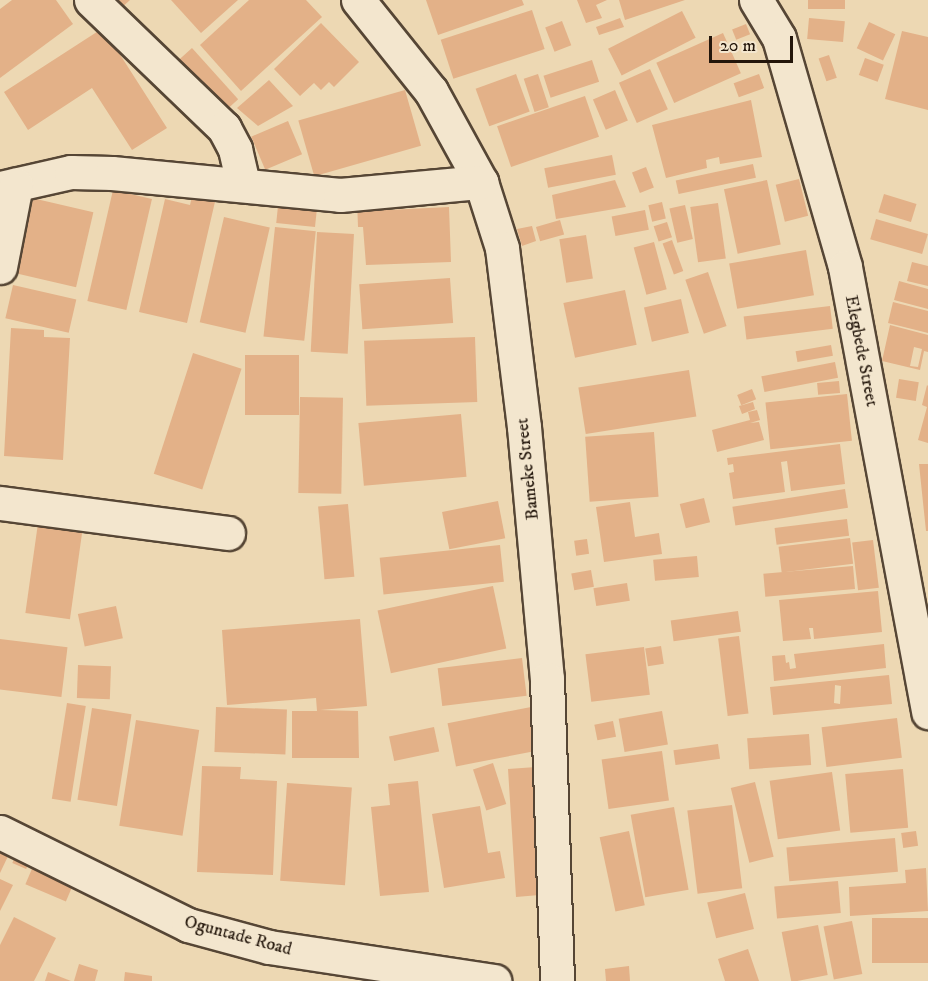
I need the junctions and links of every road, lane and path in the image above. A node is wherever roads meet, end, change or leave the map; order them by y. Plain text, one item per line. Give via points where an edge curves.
1 (91, 0) edge
2 (756, 0) edge
3 (366, 2) edge
4 (481, 182) junction
5 (243, 185) junction
6 (8, 187) edge
7 (0, 267) edge
8 (0, 503) edge
9 (228, 533) dead end
10 (928, 712) edge
11 (0, 832) edge
12 (494, 981) edge
13 (557, 981) edge

1 - 5 street via 224,128 235,149
2 - 10 street, Elegbede Street via 779,38 845,267
3 - 4 street, Bameke Street via 431,91
4 - 5 street via 340,195
4 - 13 street, Bameke Street via 502,248 548,680
5 - 6 street via 71,172
6 - 7 street
8 - 9 street
11 - 12 street, Oguntade Road via 188,925 269,947

